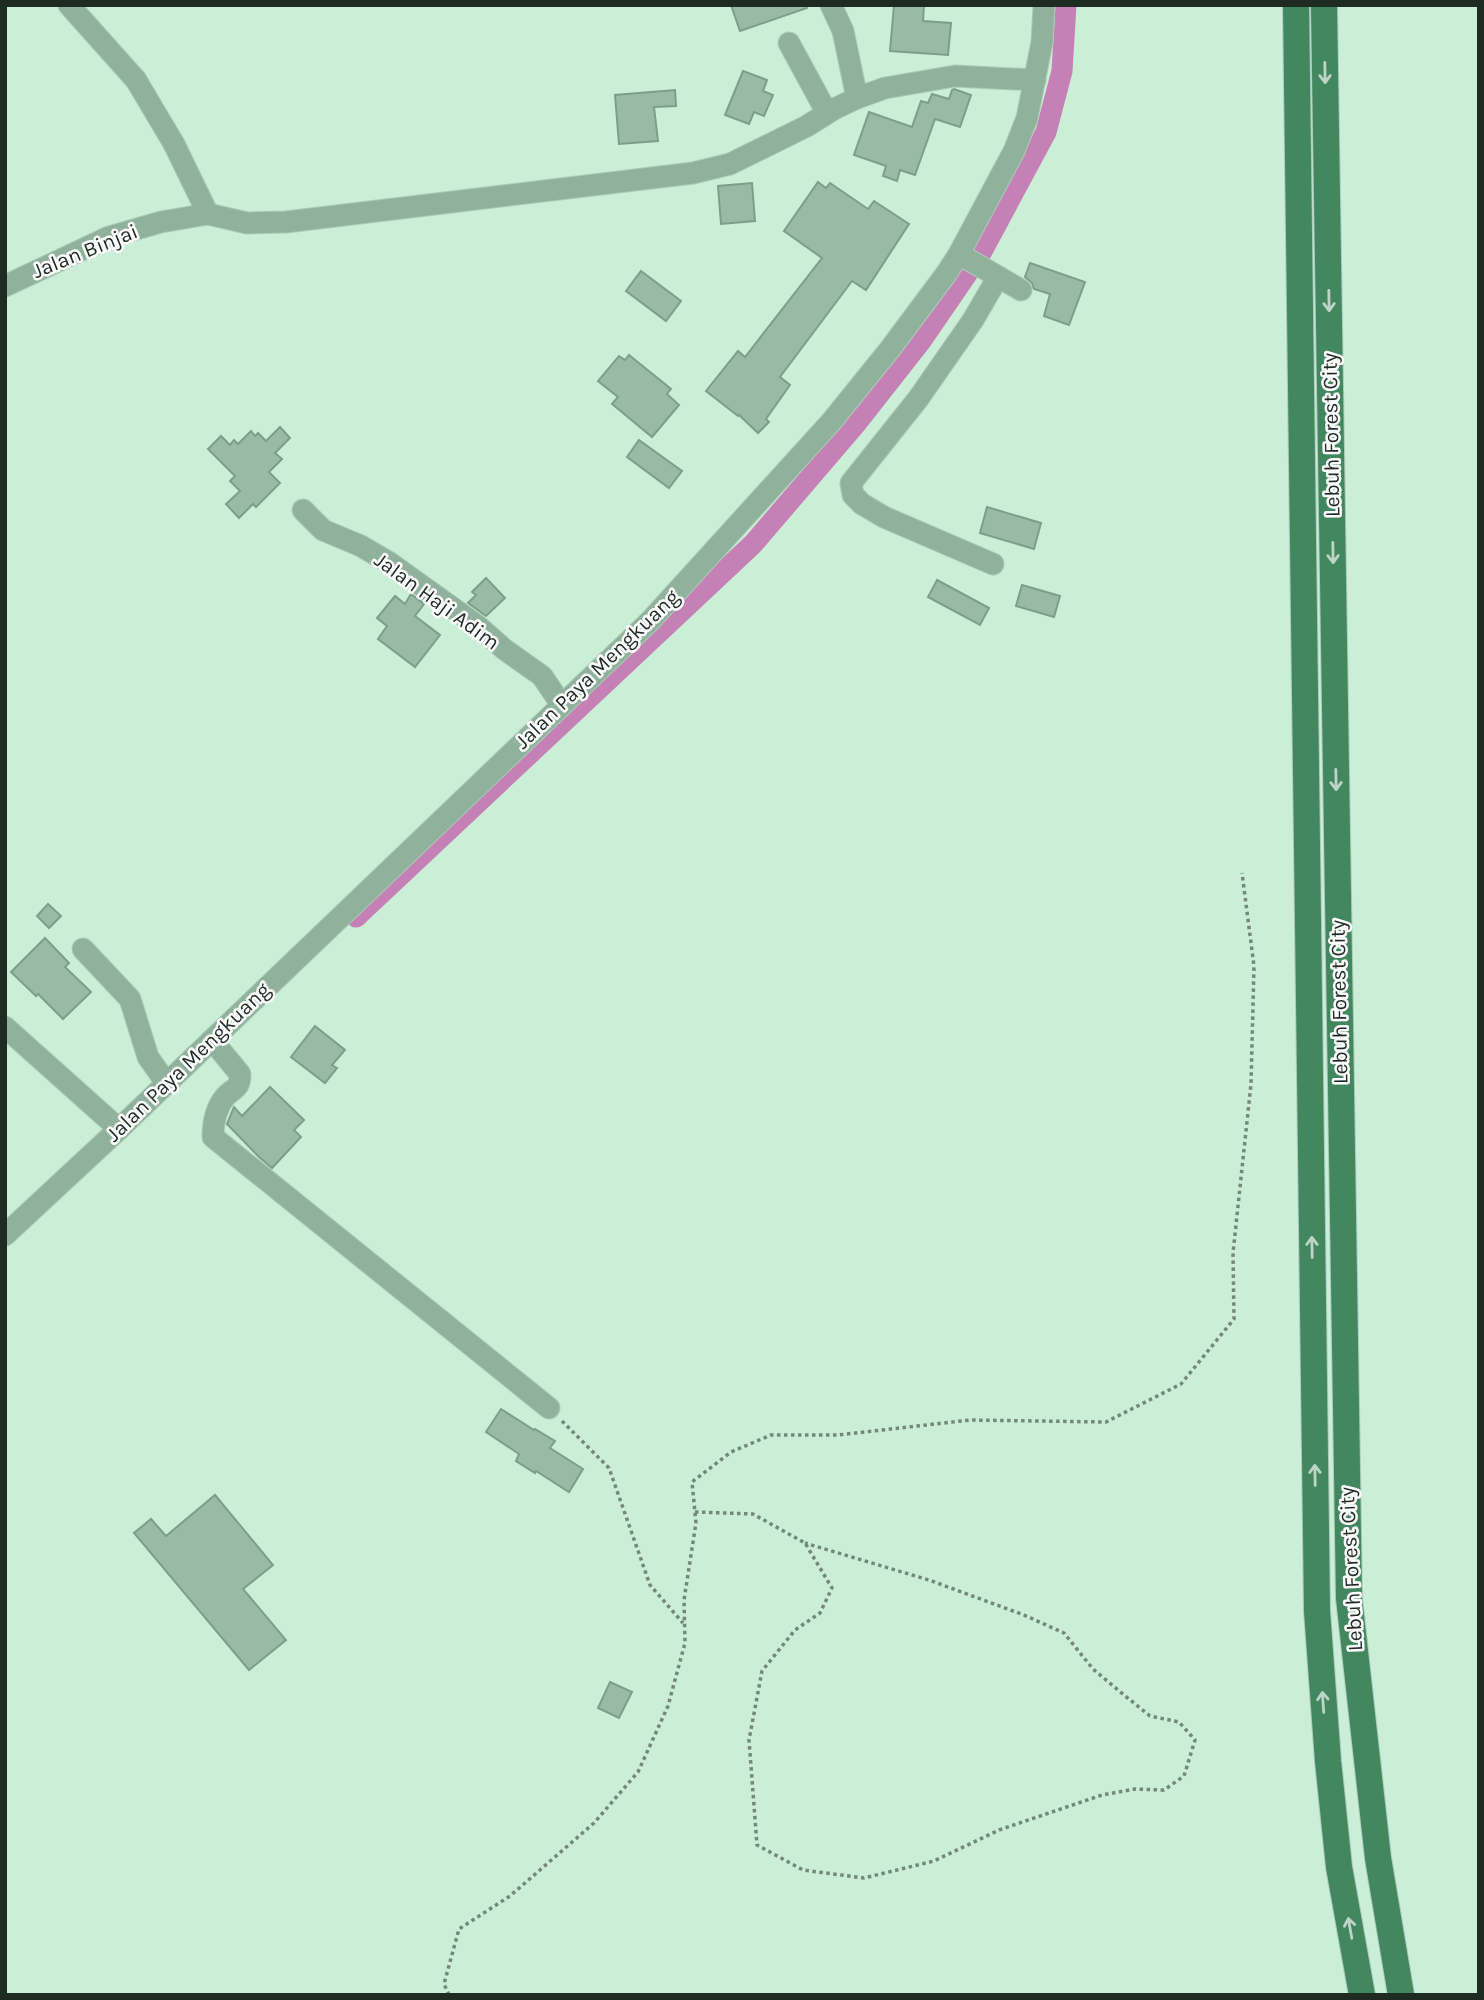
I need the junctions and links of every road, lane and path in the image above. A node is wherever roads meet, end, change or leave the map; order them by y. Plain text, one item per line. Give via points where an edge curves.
1 (69, 5) edge
2 (831, 5) edge
3 (1044, 5) edge
4 (1296, 5) edge
5 (1324, 5) edge
6 (789, 43) dead end
7 (1035, 79) junction
8 (858, 98) junction
9 (827, 113) junction
10 (208, 214) junction
11 (959, 254) junction
12 (998, 277) junction
13 (5, 286) edge
14 (1021, 290) dead end
15 (303, 510) dead end
16 (993, 564) dead end
17 (562, 704) junction
18 (1242, 873) dead end
19 (83, 949) dead end
20 (5, 1027) edge
21 (212, 1040) junction
22 (167, 1084) junction
23 (119, 1129) junction
24 (5, 1235) edge
25 (549, 1408) joint
26 (695, 1512) junction
27 (805, 1542) junction
28 (684, 1625) junction
29 (449, 1995) edge
30 (1362, 1995) edge
31 (1401, 1995) edge

1 - 10 street via 136,80
2 - 8 street via 843,32
3 - 7 street, Jalan Paya Mengkuang
30 -> 4 main road, Lebuh Forest City via 1339,1867 1317,1611
5 -> 31 main road, Lebuh Forest City via 1349,1598 1378,1858
6 - 9 street
7 - 8 street via 955,76
7 - 11 street, Jalan Paya Mengkuang via 1014,151
8 - 9 street
9 - 10 street via 730,164 694,173 286,222 247,223
10 - 13 street, Jalan Binjai via 110,237
11 - 12 street
11 - 17 street, Jalan Paya Mengkuang via 822,432 651,620
12 - 14 street
12 - 16 street via 918,399 852,483 853,495 862,504
15 - 17 street, Jalan Haji Adim via 323,530 390,563 478,626 542,676
17 - 21 street, Jalan Paya Mengkuang
18 - 26 path via 1254,966 1251,1084 1233,1253 1234,1319 1181,1384 1106,1422 970,1420 838,1435 771,1435 731,1452 692,1482
19 - 22 street via 130,999 148,1057
20 - 23 street
21 - 22 street, Jalan Paya Mengkuang
21 - 25 street via 240,1073 240,1082 212,1121 213,1137
22 - 23 street, Jalan Paya Mengkuang
23 - 24 street, Jalan Paya Mengkuang
25 - 28 path via 609,1468 650,1585
26 - 27 path via 753,1514
26 - 28 path
27 - 27 path via 832,1588 820,1613 795,1630 762,1671 749,1740 757,1845 803,1870 864,1878 934,1861 999,1830 1102,1795 1164,1790 1184,1776 1195,1740 1179,1722 1150,1716 1093,1670 1064,1633 929,1580
28 - 29 path via 685,1643 668,1706 638,1772 594,1823 510,1896 459,1929 444,1984

